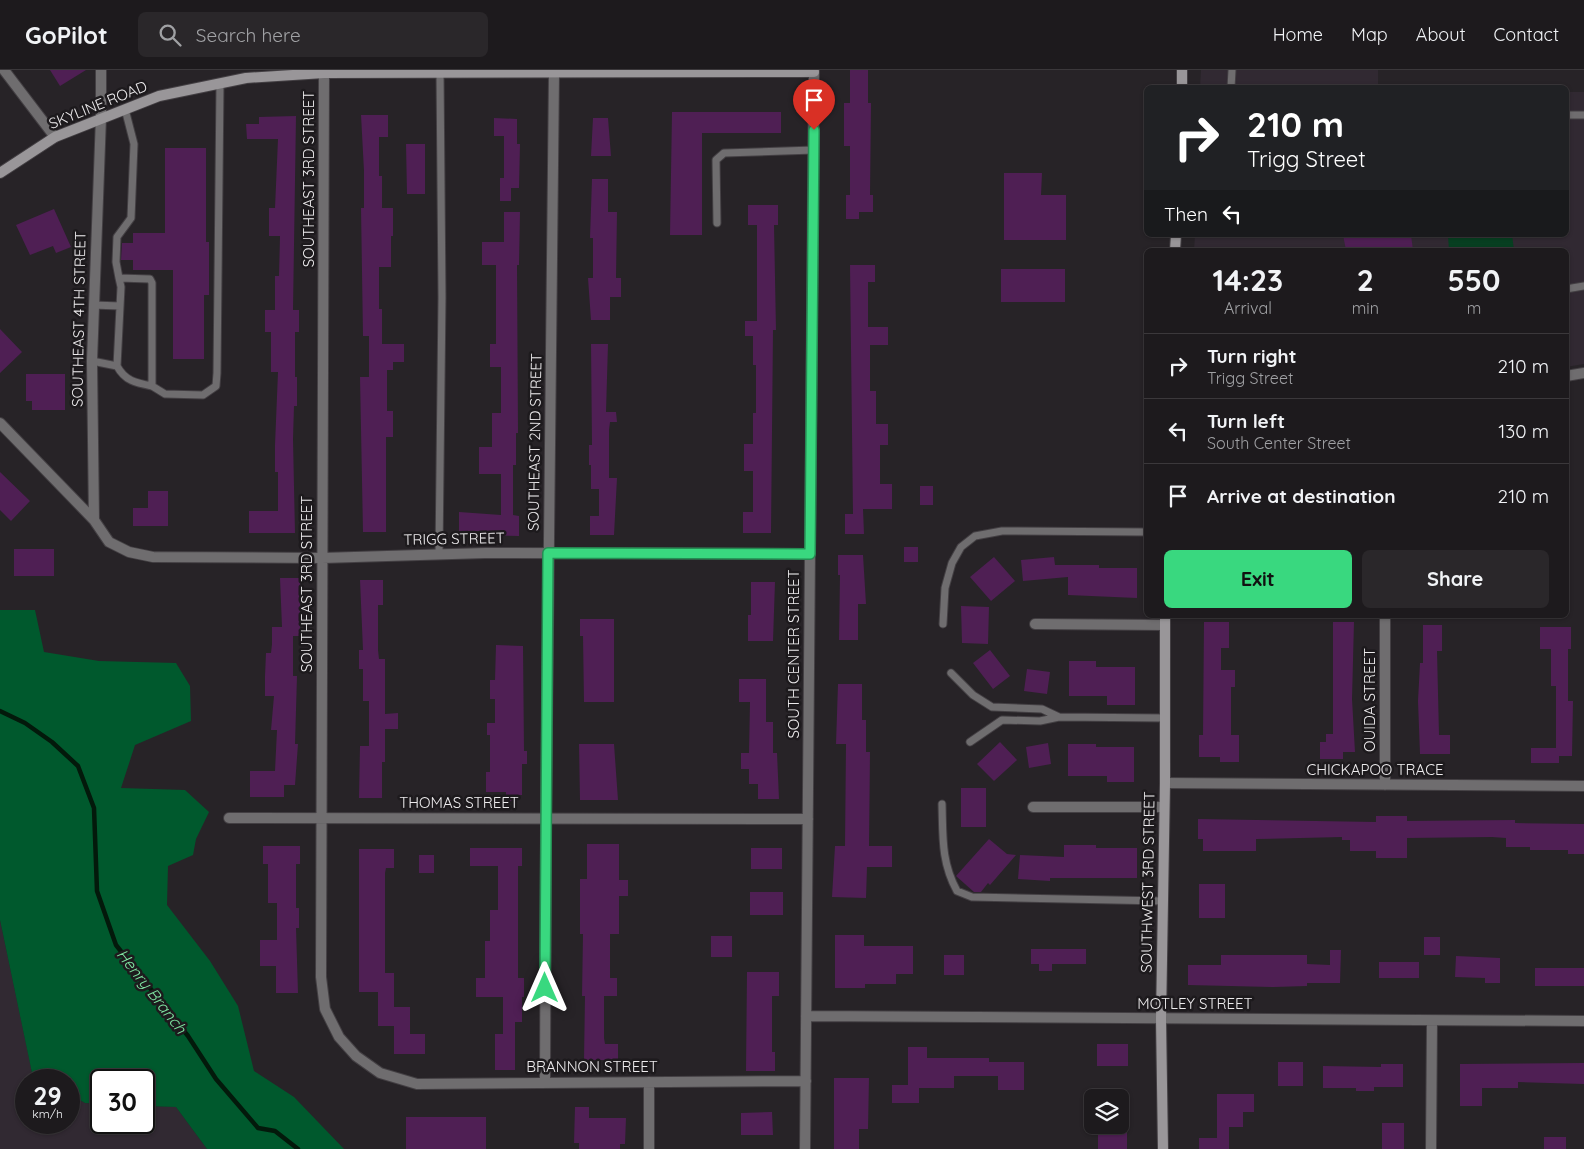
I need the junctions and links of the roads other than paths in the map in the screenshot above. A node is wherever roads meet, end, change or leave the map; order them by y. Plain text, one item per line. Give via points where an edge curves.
1 (4, 70) edge
2 (101, 70) edge
3 (1182, 70) edge
4 (1232, 70) edge
5 (341, 71) edge
6 (699, 71) edge
7 (814, 71) edge
8 (324, 72) junction
9 (440, 73) junction
10 (554, 73) junction
11 (220, 84) junction
12 (1182, 85) edge
13 (1231, 85) edge
14 (126, 109) junction
15 (1569, 115) edge
16 (1584, 115) edge
17 (101, 118) junction
18 (56, 137) junction
19 (814, 150) junction
20 (0, 173) edge
21 (717, 223) dead end
22 (119, 278) junction
23 (1584, 286) edge
24 (1569, 288) edge
25 (93, 305) junction
26 (120, 306) junction
27 (92, 361) junction
28 (117, 366) junction
29 (1584, 374) edge
30 (1569, 376) edge
31 (152, 386) junction
32 (0, 423) edge
33 (94, 520) junction
34 (1144, 532) edge
35 (548, 553) junction
36 (439, 554) junction
37 (810, 554) junction
38 (322, 558) junction
39 (1385, 618) edge
40 (1165, 620) edge
41 (943, 624) dead end
42 (1035, 624) dead end
43 (951, 673) dead end
44 (1059, 717) junction
45 (1165, 718) junction
46 (970, 742) dead end
47 (1165, 783) junction
48 (1385, 785) junction
49 (1584, 786) edge
50 (942, 804) dead end
51 (1033, 807) dead end
52 (1164, 807) junction
53 (229, 818) dead end
54 (322, 818) junction
55 (546, 818) junction
56 (808, 819) junction
57 (1163, 901) junction
58 (806, 1016) junction
59 (1161, 1019) junction
60 (1432, 1021) junction
61 (1584, 1021) edge
62 (380, 1073) joint
63 (806, 1081) junction
64 (649, 1082) junction
65 (545, 1083) junction
66 (649, 1149) edge
67 (805, 1149) edge
68 (1162, 1149) edge
69 (1431, 1149) edge

1 - 18 street
2 - 17 street, SOUTHEAST 4TH STREET
3 - 12 street
4 - 13 lane
5 - 8 street, SKYLINE ROAD
5 - 9 street, SKYLINE ROAD
6 - 7 street, SKYLINE ROAD
6 - 10 street, SKYLINE ROAD
7 - 19 street, SOUTH CENTER STREET
8 - 11 street, SKYLINE ROAD via 246,78
8 - 38 street, SOUTHEAST 3RD STREET
9 - 10 street, SKYLINE ROAD
9 - 36 lane
10 - 35 street, SOUTHEAST 2ND STREET
11 - 14 street, SKYLINE ROAD via 159,96
11 - 31 lane via 216,386 203,395 165,394
14 - 17 street, SKYLINE ROAD
14 - 22 lane via 134,144 132,209 131,218 117,237
15 - 16 lane
17 - 18 street, SKYLINE ROAD
17 - 25 street, SOUTHEAST 4TH STREET
18 - 20 street, SKYLINE ROAD
19 - 21 lane via 724,153 716,160
19 - 37 street, SOUTH CENTER STREET
22 - 26 lane
22 - 31 lane via 150,279 152,283
23 - 24 lane
25 - 26 lane
25 - 27 street, SOUTHEAST 4TH STREET
26 - 28 lane
27 - 28 lane
27 - 33 street, SOUTHEAST 4TH STREET
28 - 31 lane via 122,375 133,382
29 - 30 street
32 - 33 street
33 - 38 street, TRIGG STREET via 109,542 129,552 153,557
34 - 41 lane via 1002,531 976,536 962,547 952,563 945,588
35 - 36 street, TRIGG STREET
35 - 37 street, TRIGG STREET
35 - 55 street, SOUTHEAST 2ND STREET
36 - 38 street, TRIGG STREET
37 - 56 street, SOUTH CENTER STREET
38 - 54 street, SOUTHEAST 3RD STREET
39 - 48 street, OUIDA STREET
40 - 42 street
40 - 45 street, SOUTHWEST 3RD STREET
43 - 44 lane via 973,695 992,706 1042,709
44 - 45 lane
44 - 46 lane via 1040,721 1002,720
45 - 47 street, SOUTHWEST 3RD STREET
47 - 48 street, CHICKAPOO TRACE
47 - 52 street, SOUTHWEST 3RD STREET
48 - 49 street, CHICKAPOO TRACE
50 - 57 lane via 943,854 948,875 957,891 972,897
51 - 52 street
52 - 57 street, SOUTHWEST 3RD STREET
53 - 54 street, THOMAS STREET
54 - 55 street, THOMAS STREET
54 - 62 street, SOUTHEAST 3RD STREET via 321,977 325,1009 339,1037 356,1056
55 - 56 street, THOMAS STREET
55 - 65 street, SOUTHEAST 2ND STREET
56 - 58 street, SOUTH CENTER STREET
57 - 59 street, SOUTHWEST 3RD STREET
58 - 59 street, MOTLEY STREET
58 - 63 street, SOUTH CENTER STREET
59 - 60 street, MOTLEY STREET
59 - 68 street, SOUTHWEST 3RD STREET
60 - 61 street, MOTLEY STREET
60 - 69 street
62 - 65 street, BRANNON STREET via 417,1084
63 - 64 street, BRANNON STREET
63 - 67 street, SOUTH CENTER STREET
64 - 65 street, BRANNON STREET
64 - 66 street

